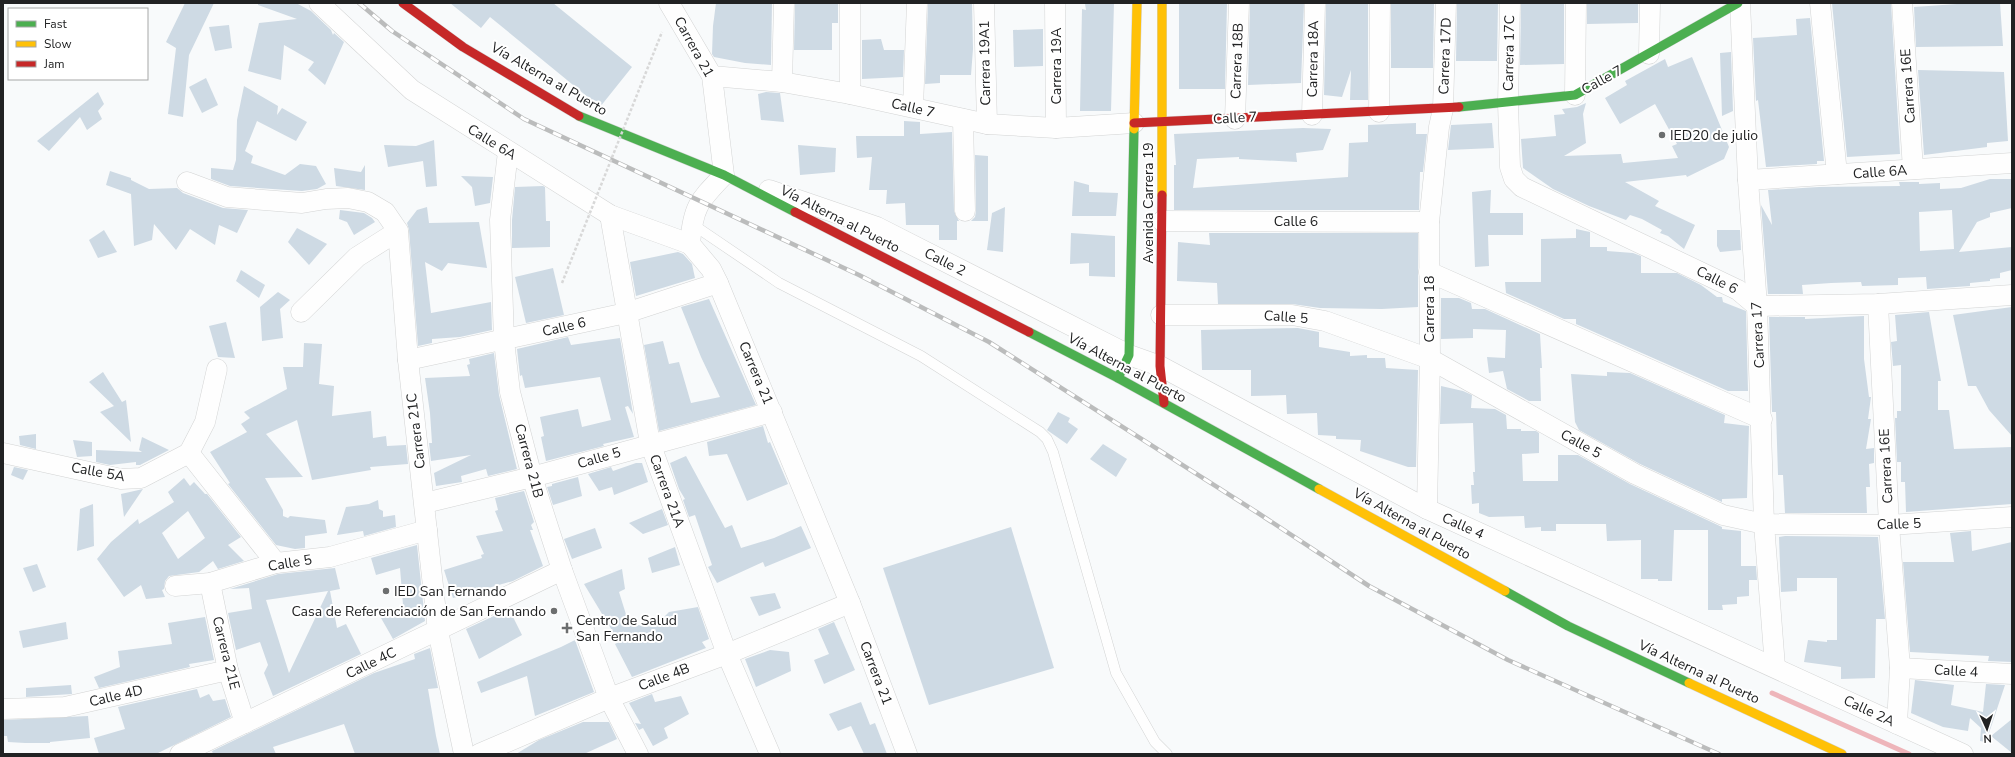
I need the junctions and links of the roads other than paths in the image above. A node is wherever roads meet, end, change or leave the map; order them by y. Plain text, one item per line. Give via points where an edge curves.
1 (319, 3) edge
2 (403, 3) edge
3 (669, 3) edge
4 (784, 3) edge
5 (850, 3) edge
6 (917, 3) edge
7 (984, 3) edge
8 (1055, 3) edge
9 (1136, 3) edge
10 (1162, 3) edge
11 (1239, 3) edge
12 (1314, 3) edge
13 (1380, 3) edge
14 (1446, 3) edge
15 (1510, 3) edge
16 (1576, 3) edge
17 (1650, 3) edge
18 (1739, 3) edge
19 (1820, 3) edge
20 (1902, 3) edge
21 (1720, 8) edge
22 (1649, 54) junction
23 (712, 76) junction
24 (782, 82) junction
25 (850, 94) junction
26 (1575, 95) junction
27 (1508, 103) junction
28 (913, 107) junction
29 (1443, 109) junction
30 (1379, 112) junction
31 (1312, 115) junction
32 (1235, 118) junction
33 (963, 119) junction
34 (1162, 122) junction
35 (1134, 123) junction
36 (987, 124) junction
37 (1056, 128) junction
38 (508, 152) junction
39 (2012, 163) edge
40 (1913, 169) junction
41 (1837, 174) junction
42 (724, 175) junction
43 (1748, 180) junction
44 (187, 182) dead end
45 (964, 211) dead end
46 (610, 215) junction
47 (1162, 221) junction
48 (1429, 222) junction
49 (692, 224) junction
50 (398, 231) junction
51 (690, 244) junction
52 (1429, 272) junction
53 (718, 283) junction
54 (2012, 295) edge
55 (1878, 304) junction
56 (1757, 306) junction
57 (301, 312) dead end
58 (626, 313) junction
59 (1161, 315) junction
60 (504, 341) junction
61 (1129, 355) junction
62 (1430, 359) junction
63 (408, 360) junction
64 (1160, 366) junction
65 (217, 369) dead end
66 (1118, 378) junction
67 (1164, 403) junction
68 (772, 412) junction
69 (1762, 419) junction
70 (650, 444) junction
71 (3, 453) edge
72 (188, 453) junction
73 (532, 477) junction
74 (425, 503) junction
75 (1427, 509) junction
76 (2012, 517) edge
77 (1764, 524) junction
78 (1889, 526) junction
79 (428, 530) junction
80 (276, 563) junction
81 (562, 570) junction
82 (210, 583) junction
83 (175, 586) dead end
84 (850, 603) junction
85 (438, 631) junction
86 (727, 654) junction
87 (1775, 667) junction
88 (1900, 668) junction
89 (228, 670) junction
90 (2012, 674) edge
91 (609, 698) junction
92 (3, 709) edge
93 (245, 723) junction
94 (1897, 724) junction
95 (180, 754) edge
96 (464, 754) edge
97 (479, 754) edge
98 (638, 754) edge
99 (770, 754) edge
100 (907, 754) edge
101 (1167, 754) edge
102 (1842, 754) edge
103 (1963, 754) edge

1 - 38 street, Calle 6A via 412,90
2 - 42 main road, Vía Alterna al Puerto via 463,46 587,120
3 - 23 street, Carrera 21
4 - 24 street
5 - 25 street
6 - 28 street
7 - 36 street, Carrera 19A1
8 - 37 street, Carrera 19A
9 - 35 main road, Avenida Carrera 19
10 - 34 main road, Avenida Carrera 19
11 - 32 street, Carrera 18B
12 - 31 street, Carrera 18A
13 - 30 street
14 - 29 street, Carrera 17D
15 - 27 street, Carrera 17C
16 - 26 street
17 - 22 street
18 - 21 main road, Calle 7
18 - 43 street, Carrera 17
19 - 41 street
20 - 40 street, Carrera 16E
21 - 22 main road, Calle 7
22 - 26 main road, Calle 7
23 - 24 street, Calle 7
23 - 42 street, Carrera 21
24 - 25 street, Calle 7
25 - 28 street, Calle 7
26 - 27 main road, Calle 7
27 - 29 main road, Calle 7
27 - 56 street, Calle 6 via 1510,167 1514,179 1522,187 1738,290
28 - 33 street, Calle 7
29 - 30 main road, Calle 7
29 - 48 street, Carrera 18
30 - 31 main road, Calle 7
31 - 32 main road, Calle 7
32 - 34 main road, Calle 7
33 - 36 street, Calle 7
33 - 45 street, Carrera 19A1
34 - 35 main road, Calle 7
34 - 47 main road, Avenida Carrera 19
35 - 37 street, Calle 7
35 - 61 main road, Avenida Carrera 19
36 - 37 street, Calle 7
38 - 46 street, Calle 6A
38 - 60 street, Carrera 21B via 500,220
39 - 40 street, Calle 6A
40 - 41 street, Calle 6A
41 - 43 street, Calle 6A
42 - 49 street via 700,200
42 - 61 street, Calle 2 via 877,227
42 - 66 main road, Vía Alterna al Puerto
43 - 56 street, Carrera 17
44 - 50 street via 227,197 302,203 348,198 368,202 385,212
46 - 51 street, Calle 6A
46 - 58 street, Carrera 21A
47 - 48 street, Calle 6
47 - 59 main road, Avenida Carrera 19
48 - 52 street, Carrera 18
49 - 51 street
49 - 101 lane via 779,283 921,356 1047,439 1053,452 1116,673 1156,742
50 - 57 street via 357,257
50 - 63 street, Carrera 21C
51 - 53 street, Carrera 21 via 711,269
52 - 62 street, Carrera 18
52 - 69 street
53 - 58 street, Calle 6
53 - 68 street, Carrera 21
54 - 55 street
55 - 56 street
55 - 78 street, Carrera 16E
56 - 69 street, Carrera 17
58 - 60 street, Calle 6
58 - 70 street, Carrera 21A
59 - 62 street, Calle 5 via 1292,315 1325,321
59 - 64 main road, Avenida Carrera 19
60 - 63 street, Calle 6
60 - 73 street, Carrera 21B via 510,392
61 - 64 street, Calle 2
61 - 66 main road, Avenida Carrera 19
62 - 75 street, Carrera 18
62 - 77 street, Calle 5 via 1635,474 1723,515
63 - 74 street, Carrera 21C
64 - 67 main road, Avenida Carrera 19
64 - 75 street, Calle 4
65 - 72 street via 206,422
66 - 67 main road, Vía Alterna al Puerto
67 - 102 main road, Vía Alterna al Puerto via 1568,626
68 - 70 street, Calle 5
68 - 84 street, Carrera 21
69 - 77 street, Carrera 17
70 - 73 street, Calle 5
70 - 86 street, Carrera 21A
71 - 72 street, Calle 5A via 121,479 141,478
72 - 80 street
73 - 74 street, Calle 5
73 - 81 street, Carrera 21B
74 - 79 street, Carrera 21C
75 - 87 street, Calle 4
76 - 78 street, Calle 5
77 - 78 street, Calle 5
77 - 87 street, Carrera 17
78 - 88 street, Carrera 16E
79 - 80 street, Calle 5 via 330,557
79 - 85 street, Carrera 21C
80 - 82 street, Calle 5
81 - 85 street, Calle 4C
81 - 91 street, Carrera 21B
82 - 83 street, Calle 5
82 - 89 street, Carrera 21E
84 - 86 street, Calle 4B
84 - 100 street, Carrera 21
85 - 93 street, Calle 4C
85 - 96 street, Carrera 21C
86 - 91 street, Calle 4B
86 - 99 street, Carrera 21A
87 - 94 street, Calle 2A
88 - 90 street, Calle 4
88 - 94 street, Carrera 16E
89 - 92 street, Calle 4D via 65,707
89 - 93 street, Carrera 21E
91 - 97 street, Calle 4B
91 - 98 street, Carrera 21B
93 - 95 street, Calle 4C
94 - 103 street, Calle 2A

